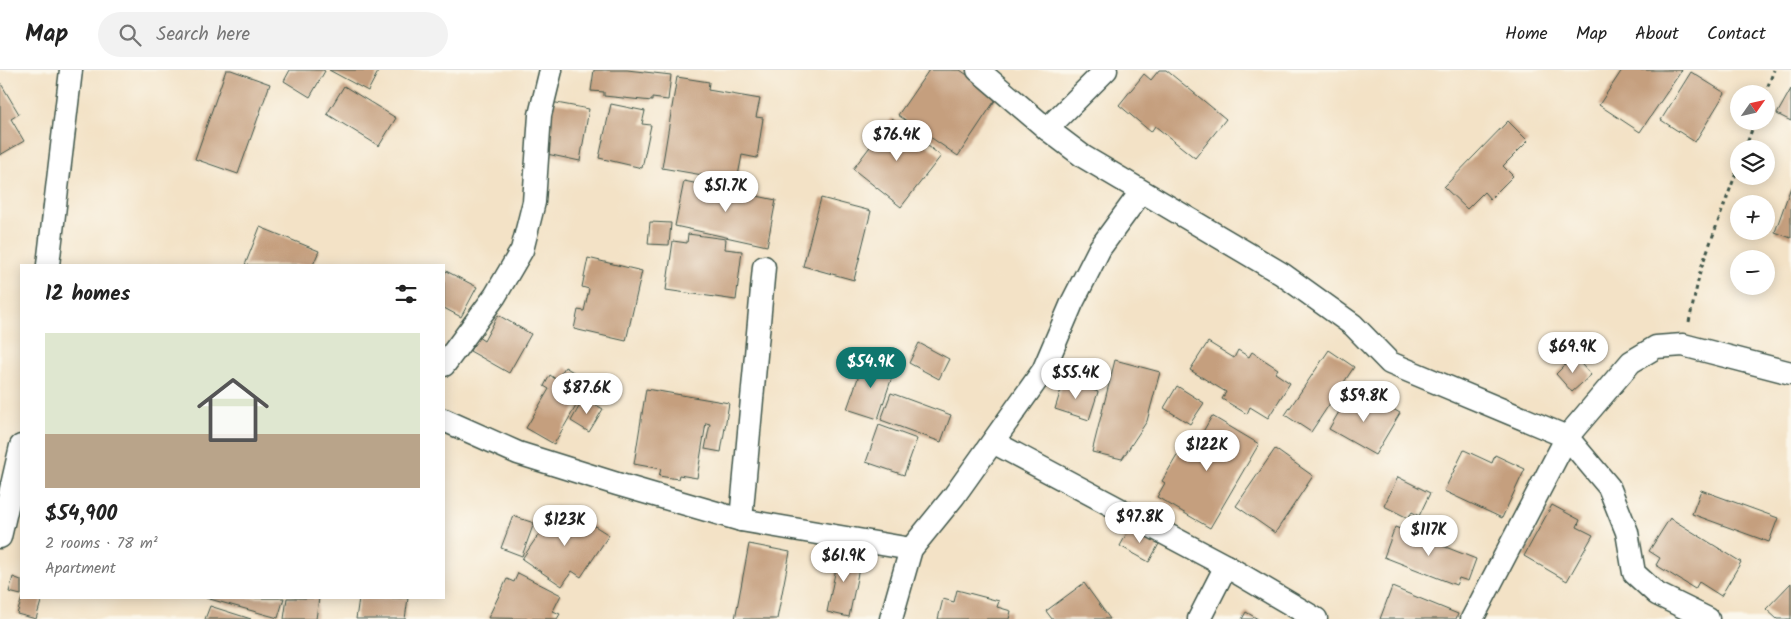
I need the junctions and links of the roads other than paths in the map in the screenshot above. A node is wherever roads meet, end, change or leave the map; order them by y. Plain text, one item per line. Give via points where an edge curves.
1 (72, 70) edge
2 (551, 70) edge
3 (978, 70) edge
4 (1106, 70) edge
5 (1047, 129) junction
6 (1141, 192) junction
7 (48, 264) edge
8 (764, 267) dead end
9 (445, 364) edge
10 (1791, 373) edge
11 (445, 420) edge
12 (1567, 437) junction
13 (993, 442) junction
14 (20, 450) edge
15 (741, 520) junction
16 (1, 524) edge
17 (911, 549) junction
18 (1226, 566) junction
19 (891, 619) edge
20 (1199, 619) edge
21 (1316, 619) edge
22 (1472, 619) edge
23 (1708, 619) edge

1 - 7 street
2 - 9 street via 540,116 534,202 522,250 494,296
3 - 5 street
4 - 5 street
5 - 6 street via 1084,157
6 - 12 street via 1282,274 1353,325 1390,363
6 - 13 street via 1100,248 1043,371
8 - 15 street
10 - 12 street via 1683,345 1656,346 1631,362
11 - 15 street via 518,453
12 - 22 street
12 - 23 street via 1609,487 1628,532 1634,573 1658,594
13 - 17 street
13 - 18 street
14 - 16 street
15 - 17 street
17 - 19 street
18 - 20 street
18 - 21 street

